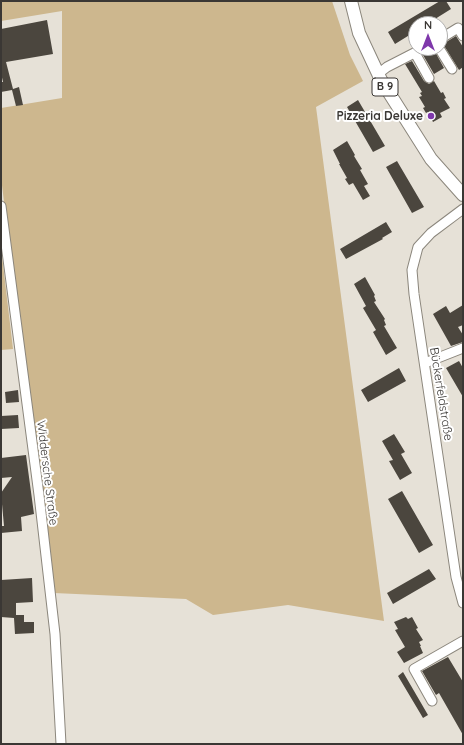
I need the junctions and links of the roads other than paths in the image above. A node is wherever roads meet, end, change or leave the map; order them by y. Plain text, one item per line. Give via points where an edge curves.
1 (351, 1) edge
2 (448, 34) edge
3 (463, 36) edge
4 (409, 56) edge
5 (417, 56) edge
6 (444, 56) edge
7 (452, 69) dead end
8 (378, 74) junction
9 (429, 78) dead end
10 (463, 195) edge
11 (1, 206) edge
12 (463, 209) edge
13 (463, 348) edge
14 (425, 363) junction
15 (463, 603) edge
16 (462, 644) edge
17 (432, 701) dead end
18 (61, 744) edge

1 - 8 main road, B 9 via 359,33
2 - 3 street via 458,28
4 - 8 street
5 - 9 street
6 - 7 street
8 - 10 main road, B 9 via 431,159
11 - 18 street, Widdersche Straße via 55,634
12 - 14 street, Bückerfeldstraße via 431,233 416,253 412,270
13 - 14 street
14 - 15 street, Bückerfeldstraße via 456,577
16 - 17 street via 414,669

